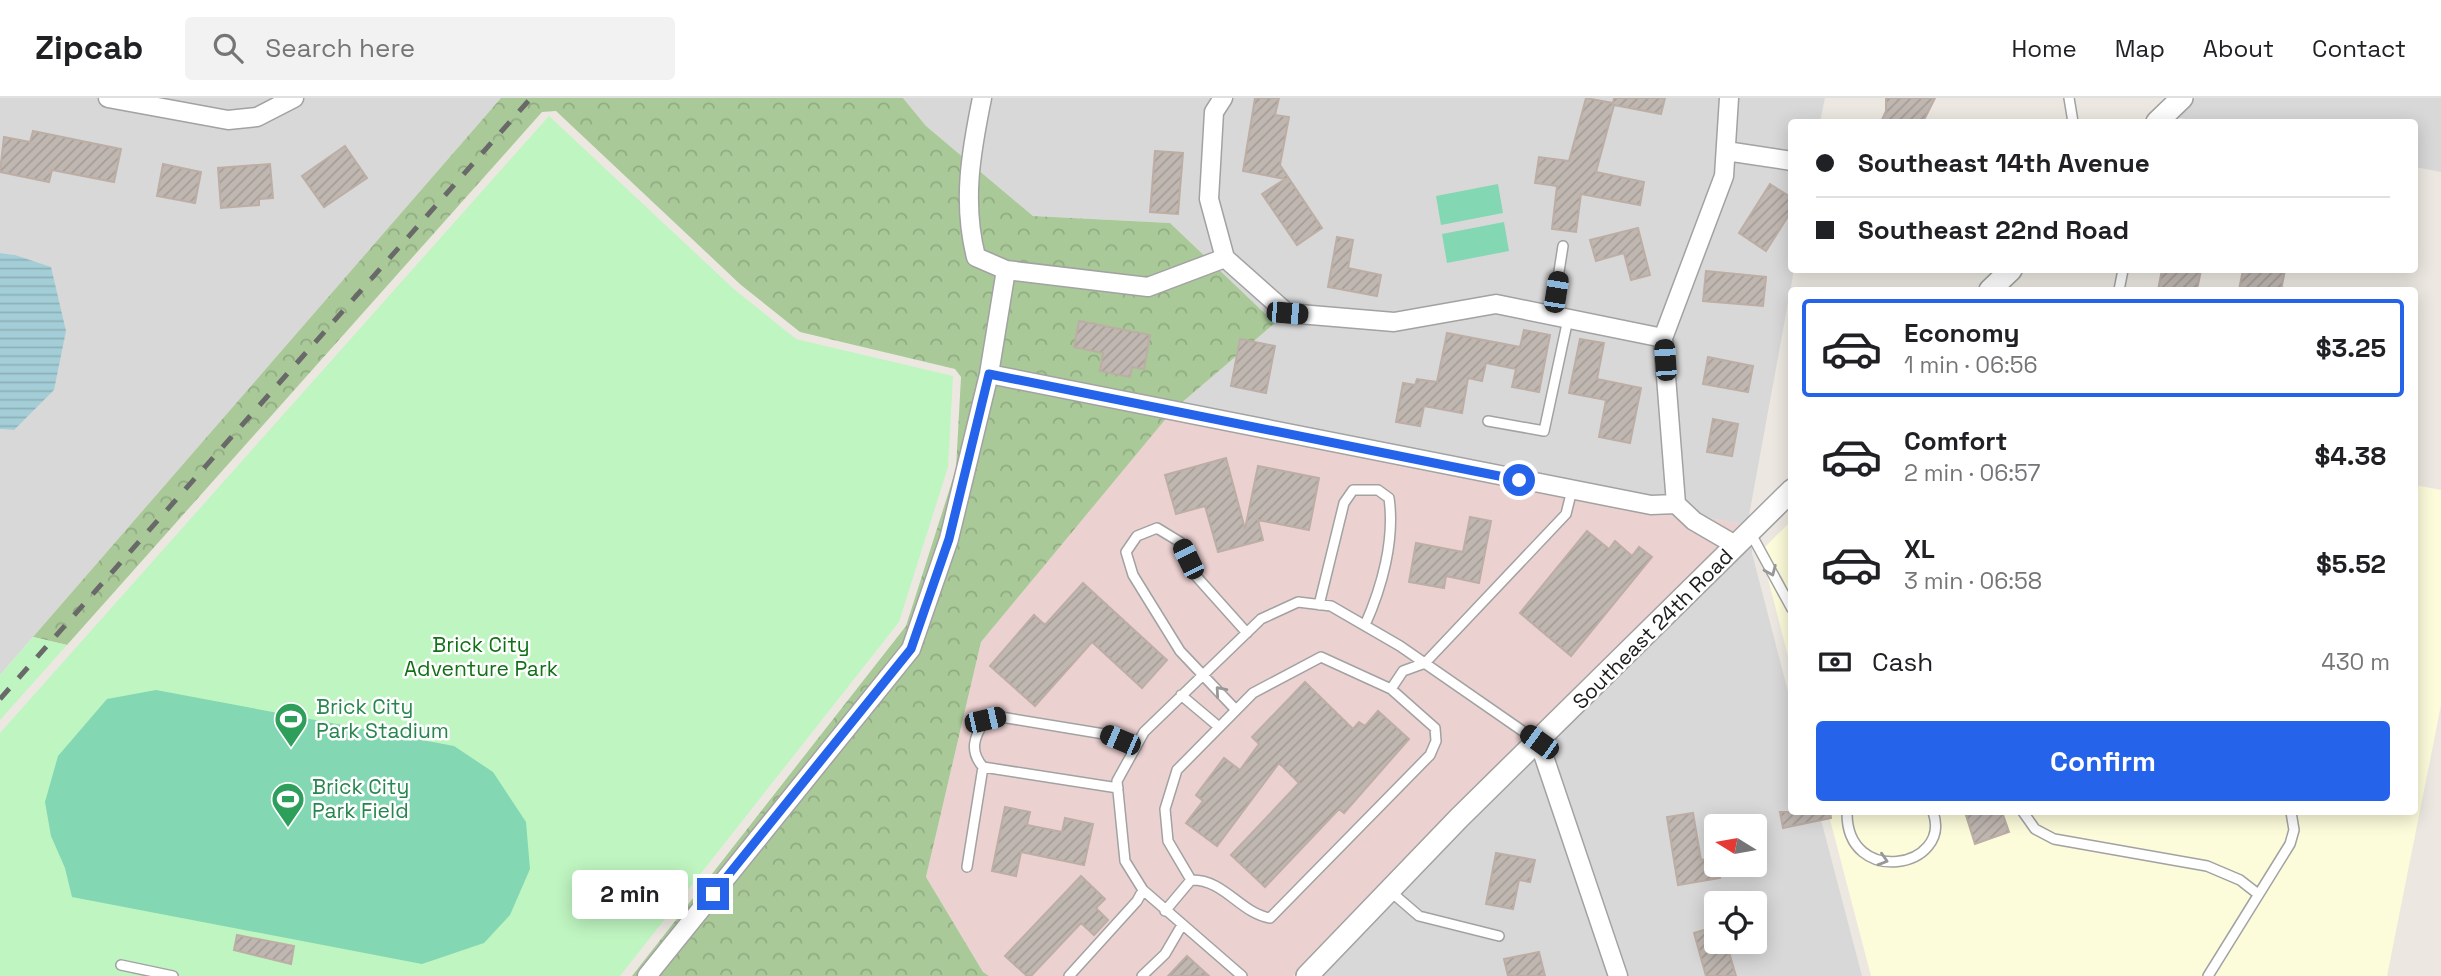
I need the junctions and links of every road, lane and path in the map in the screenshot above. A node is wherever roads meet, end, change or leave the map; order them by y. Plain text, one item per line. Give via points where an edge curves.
1 (108, 98) edge
2 (294, 98) edge
3 (982, 98) edge
4 (1223, 98) edge
5 (1729, 98) edge
6 (2069, 98) edge
7 (2182, 98) edge
8 (2072, 119) edge
9 (2160, 119) edge
10 (1726, 151) junction
11 (1788, 160) edge
12 (1563, 246) dead end
13 (1225, 258) junction
14 (1006, 270) junction
15 (1560, 317) junction
16 (1663, 338) junction
17 (989, 374) junction
18 (1488, 421) dead end
19 (1572, 490) junction
20 (1788, 494) edge
21 (1676, 504) junction
22 (1744, 539) junction
23 (1788, 603) edge
24 (1319, 605) junction
25 (1364, 625) junction
26 (1247, 633) junction
27 (1425, 663) junction
28 (1205, 673) junction
29 (1391, 689) junction
30 (1181, 695) junction
31 (1236, 709) junction
32 (1219, 727) junction
33 (1539, 742) junction
34 (1136, 747) junction
35 (983, 767) junction
36 (1118, 788) junction
37 (1847, 815) edge
38 (1934, 815) edge
39 (2025, 815) edge
40 (2292, 815) edge
41 (967, 867) dead end
42 (1191, 880) junction
43 (1143, 890) junction
44 (1390, 890) junction
45 (2258, 894) junction
46 (1165, 911) junction
47 (1182, 925) junction
48 (1499, 936) dead end
49 (121, 965) dead end
50 (173, 976) edge
51 (647, 976) edge
52 (1069, 976) edge
53 (1142, 976) edge
54 (1242, 976) edge
55 (1307, 976) edge
56 (1618, 976) edge
57 (2208, 976) edge

1 - 2 street via 228,120 257,117
3 - 14 street via 968,167 968,228 976,257
4 - 13 street via 1214,112 1209,200
5 - 10 street
6 - 8 lane
7 - 9 street
10 - 11 street
10 - 16 street via 1724,176
12 - 15 lane
13 - 14 street via 1148,287
13 - 15 street via 1287,313 1394,322 1496,304
14 - 17 street
15 - 16 street
15 - 18 lane via 1544,431
16 - 21 street
17 - 19 street
17 - 51 street via 949,539 911,649
19 - 21 street via 1651,505
19 - 27 lane via 1566,514
20 - 22 street, Southeast 24th Road
21 - 22 street via 1693,521
22 -> 23 lane
22 - 33 street, Southeast 24th Road
24 - 25 lane via 1331,606
24 - 25 lane via 1344,503 1353,491 1378,490 1389,498 1392,524 1376,600
24 - 26 lane via 1298,602 1261,619
25 - 27 lane
26 - 28 lane
26 - 28 lane via 1196,576 1180,542 1157,528 1137,536 1126,552 1133,575 1180,651
27 - 29 lane via 1403,671
27 - 33 lane
28 - 30 lane
31 -> 28 lane
29 - 31 lane via 1321,657 1253,693
29 - 42 lane via 1435,728 1430,755 1270,918 1256,916 1220,887
30 - 32 lane
30 - 34 lane via 1144,732
31 - 32 lane
32 - 42 lane via 1177,770 1165,809 1168,841
33 - 44 street, Southeast 24th Road
33 - 56 street
34 - 35 lane via 1104,734 1001,717 985,720 976,734 976,759
34 - 36 lane via 1117,781
35 - 36 lane
35 - 41 lane
36 - 43 lane via 1125,861
37 -> 38 lane via 1846,832 1859,851 1895,864 1915,859 1930,843
39 - 45 lane via 2035,829 2054,839 2207,866 2240,880
40 - 45 lane via 2290,844
42 - 46 lane
43 - 46 lane
43 - 52 lane
44 - 48 lane via 1419,916
44 - 55 street, Southeast 24th Road
45 - 57 lane
46 - 47 lane
47 - 53 lane via 1165,954
47 - 54 lane
49 - 50 lane

